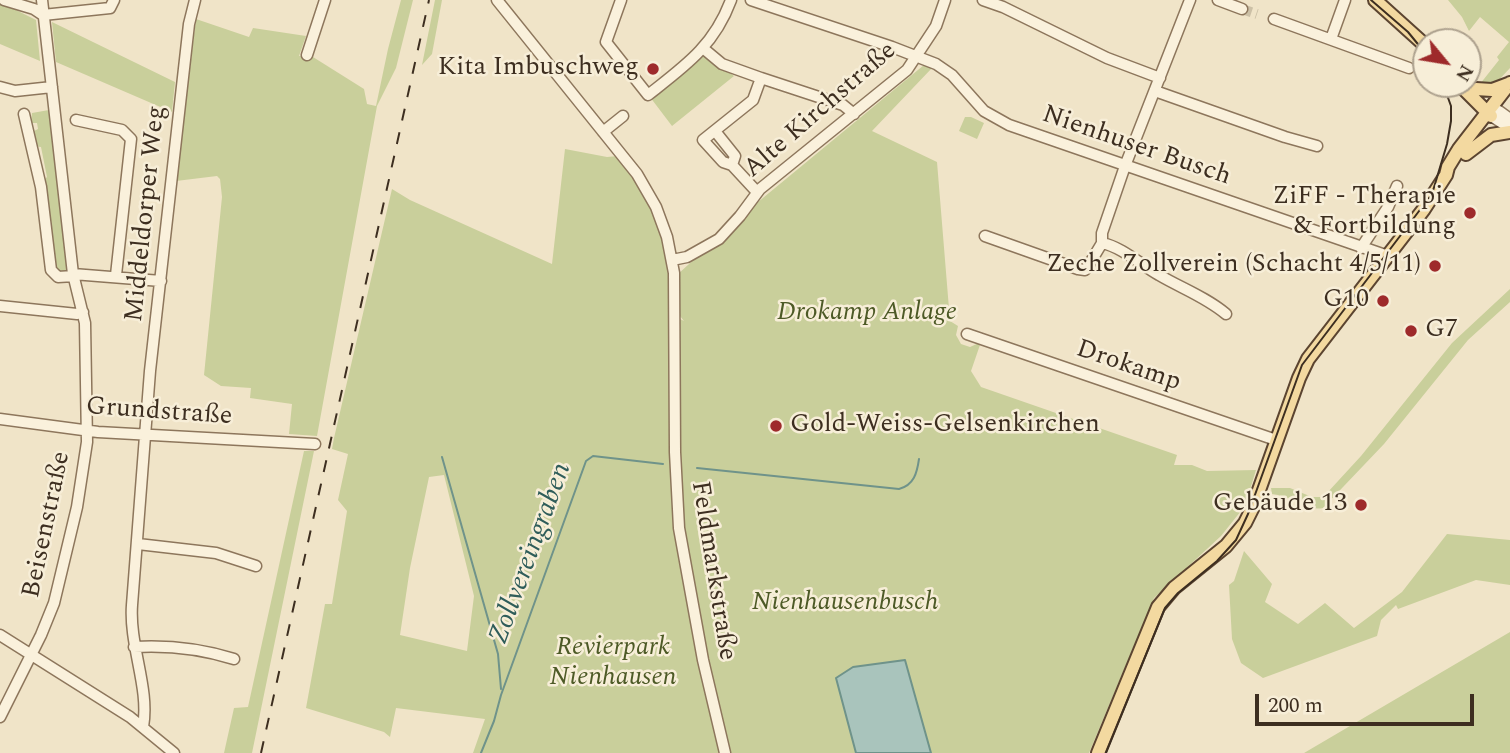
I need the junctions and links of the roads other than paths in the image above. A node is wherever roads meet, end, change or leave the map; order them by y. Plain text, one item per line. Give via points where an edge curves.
1 (4, 0) edge
2 (42, 0) edge
3 (114, 0) edge
4 (195, 0) edge
5 (497, 0) edge
6 (621, 0) edge
7 (731, 0) edge
8 (751, 0) edge
9 (945, 0) edge
10 (983, 0) edge
11 (1190, 0) edge
12 (1217, 0) edge
13 (1345, 0) edge
14 (1374, 0) edge
15 (322, 1) edge
16 (1242, 9) tunnel mouth
17 (44, 19) junction
18 (1274, 19) dead end
19 (1412, 34) edge
20 (1331, 39) junction
21 (704, 49) junction
22 (307, 55) dead end
23 (916, 57) junction
24 (1409, 68) dead end
25 (761, 78) junction
26 (1160, 78) junction
27 (0, 87) edge
28 (1510, 87) edge
29 (52, 88) junction
30 (1482, 89) edge
31 (1155, 91) junction
32 (1472, 98) edge
33 (1481, 98) edge
34 (1493, 111) junction
35 (24, 114) dead end
36 (854, 114) junction
37 (623, 116) dead end
38 (1510, 119) edge
39 (76, 120) dead end
40 (1510, 130) edge
41 (603, 132) junction
42 (1471, 132) junction
43 (1317, 146) dead end
44 (1466, 153) junction
45 (1125, 166) junction
46 (1446, 175) junction
47 (1397, 186) dead end
48 (757, 192) junction
49 (985, 236) dead end
50 (1102, 243) junction
51 (1361, 247) junction
52 (1388, 256) junction
53 (673, 260) junction
54 (73, 275) junction
55 (116, 275) junction
56 (161, 281) junction
57 (0, 306) edge
58 (83, 312) junction
59 (1226, 314) dead end
60 (967, 334) dead end
61 (0, 419) edge
62 (86, 430) junction
63 (147, 434) junction
64 (1276, 440) junction
65 (315, 443) dead end
66 (138, 544) junction
67 (256, 566) dead end
68 (0, 635) edge
69 (134, 647) junction
70 (32, 653) junction
71 (234, 659) dead end
72 (0, 717) edge
73 (143, 727) junction
74 (174, 753) edge
75 (725, 753) edge
76 (1098, 753) edge

1 - 17 street via 34,9
2 - 17 street, Beisenstraße
3 - 17 street via 110,8
4 - 56 street, Middeldorper Weg
5 - 41 street, Feldmarkstraße
6 - 21 street via 606,42 648,95
7 - 21 street
8 - 23 street, Nienhuser Busch
9 - 23 street, Alte Kirchstraße via 936,26
10 - 26 street
11 - 26 street
12 - 16 street
13 - 20 street
14 - 19 main road
15 - 22 street
17 - 29 street, Beisenstraße
18 - 20 street
20 - 24 street
21 - 25 street via 722,64
23 - 36 street, Alte Kirchstraße via 897,80
23 - 45 street, Nienhuser Busch via 947,71 977,105 1003,123
25 - 36 street via 843,105
25 - 48 street via 753,100 703,140
26 - 31 street
27 - 29 street via 15,92
28 - 30 main road
28 - 34 main road
29 - 54 street, Beisenstraße
31 - 43 street
31 - 45 street
32 - 42 main road
33 - 34 main road
34 - 38 street
34 - 40 street
34 - 42 main road
34 - 44 main road
35 - 54 street via 41,187 51,270 58,276
36 - 48 street, Alte Kirchstraße
37 - 41 street
39 - 55 street via 122,130 131,139
40 - 44 main road via 1491,135
41 - 53 street, Feldmarkstraße via 648,190
42 - 46 main road
44 - 46 main road
45 - 50 street
45 - 51 street, Nienhuser Busch
46 - 52 main road
47 - 51 street
48 - 53 street, Alte Kirchstraße via 719,239
49 - 50 street via 1081,270 1087,268
50 - 59 street
51 - 52 street, Nienhuser Busch
52 - 64 main road via 1308,359
53 - 75 street, Feldmarkstraße via 679,528
54 - 55 street
54 - 58 street, Beisenstraße
55 - 56 street
56 - 63 street, Middeldorper Weg
57 - 58 street
58 - 62 street, Beisenstraße
60 - 64 street, Drokamp
61 - 62 street, Grundstraße
62 - 63 street, Grundstraße
62 - 70 street, Beisenstraße via 78,507 50,615
63 - 65 street, Grundstraße
63 - 66 street, Middeldorper Weg
64 - 76 main road via 1250,515 1230,542 1158,607
66 - 67 street via 216,553
66 - 69 street, Middeldorper Weg via 131,622
68 - 70 street
69 - 71 street via 186,648
69 - 73 street, Middeldorper Weg
70 - 72 street, Beisenstraße
70 - 73 street
73 - 74 street

